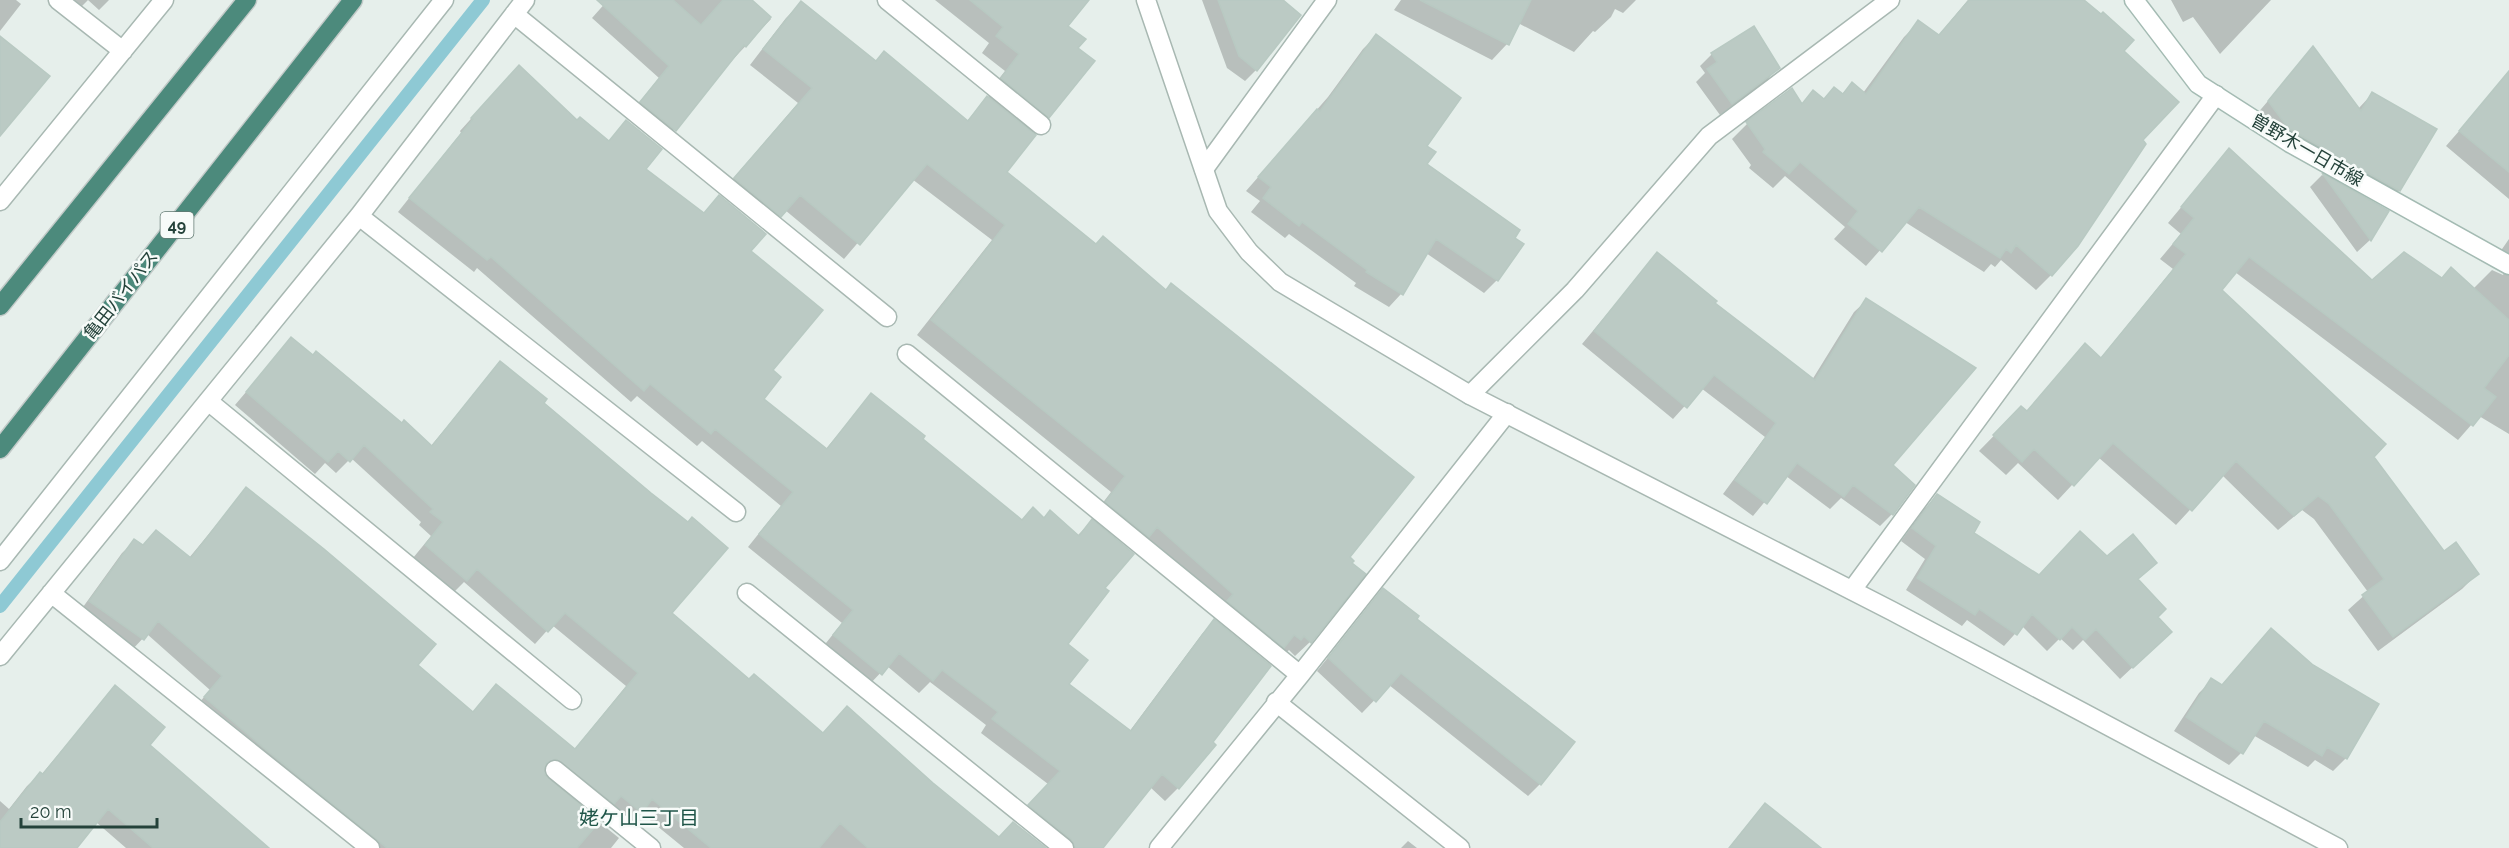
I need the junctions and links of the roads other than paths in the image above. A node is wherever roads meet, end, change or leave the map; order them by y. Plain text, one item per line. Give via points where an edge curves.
1 (58, 0) edge
2 (164, 0) edge
3 (247, 0) edge
4 (353, 0) edge
5 (444, 0) edge
6 (887, 0) edge
7 (1146, 0) edge
8 (1327, 0) edge
9 (1890, 0) edge
10 (2134, 0) edge
11 (519, 7) edge
12 (123, 51) junction
13 (2216, 95) junction
14 (1041, 125) dead end
15 (1204, 169) junction
16 (0, 201) edge
17 (359, 216) junction
18 (2509, 265) edge
19 (0, 306) edge
20 (887, 317) dead end
21 (907, 354) dead end
22 (1470, 395) junction
23 (208, 400) junction
24 (1507, 413) junction
25 (0, 449) edge
26 (736, 512) dead end
27 (0, 561) edge
28 (1852, 590) junction
29 (51, 593) junction
30 (747, 593) dead end
31 (0, 656) edge
32 (1300, 675) junction
33 (572, 700) dead end
34 (1276, 702) junction
35 (555, 770) dead end
36 (370, 848) edge
37 (651, 848) edge
38 (1064, 848) edge
39 (1160, 848) edge
40 (1460, 848) edge
41 (2338, 848) edge

1 - 12 street
2 - 12 street
3 - 19 highway
4 - 25 highway, 亀田バイパス / 49
5 - 27 street
6 - 14 street
7 - 15 street
8 - 15 street
9 - 22 street via 1709,136 1575,291
10 - 13 street, 曽野木一日市線 via 2198,84
11 - 17 street
11 - 20 street
12 - 16 street
13 - 18 street, 曽野木一日市線 via 2290,143
13 - 28 street
15 - 22 street via 1218,211 1249,252 1280,282
17 - 23 street
17 - 26 street
21 - 32 street
22 - 24 street
23 - 29 street
23 - 33 street
24 - 28 street
24 - 32 street
28 - 41 street
29 - 31 street
29 - 36 street
30 - 38 street
32 - 34 street
34 - 39 street
34 - 40 street
35 - 37 street

